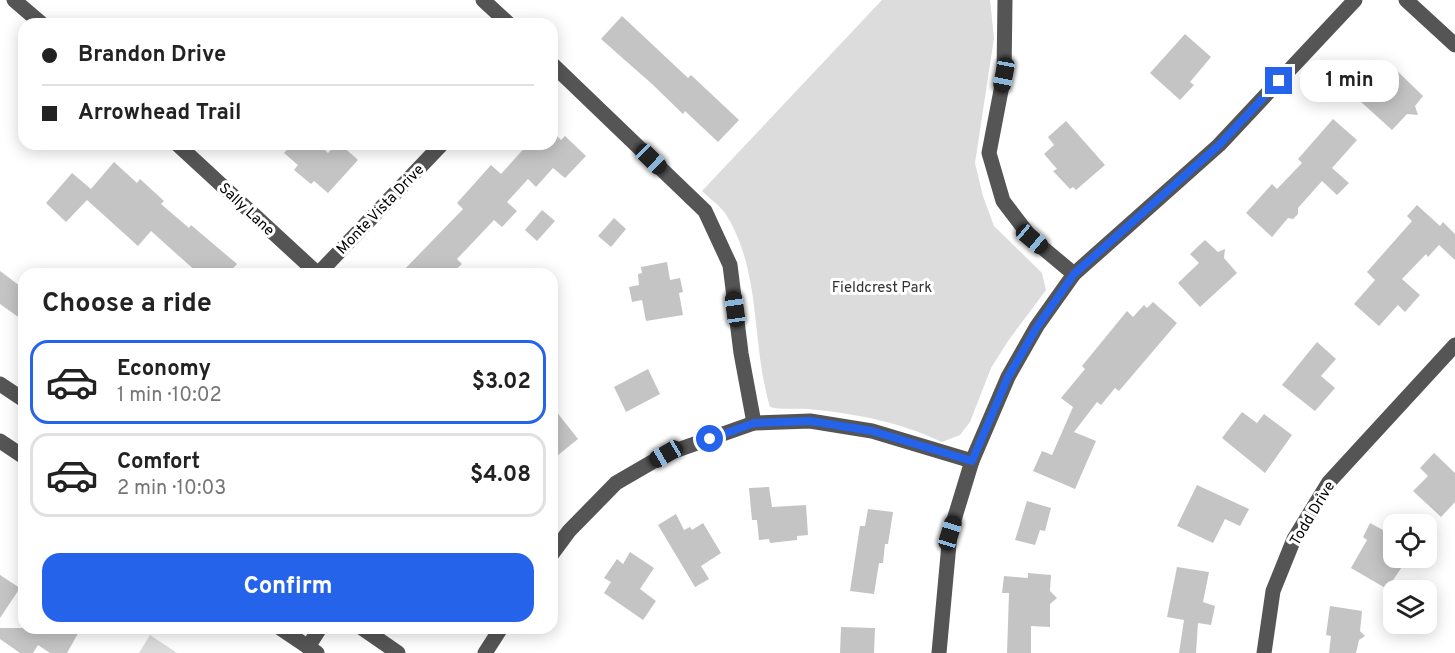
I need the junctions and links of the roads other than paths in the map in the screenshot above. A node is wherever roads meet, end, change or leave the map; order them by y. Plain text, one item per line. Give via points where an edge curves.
1 (14, 0) edge
2 (483, 0) edge
3 (1005, 0) edge
4 (1355, 0) edge
5 (1406, 0) edge
6 (35, 18) edge
7 (502, 18) edge
8 (1455, 45) edge
9 (558, 70) edge
10 (184, 150) edge
11 (436, 150) edge
12 (311, 268) edge
13 (324, 268) edge
14 (1074, 274) junction
15 (1455, 345) edge
16 (0, 384) edge
17 (18, 396) edge
18 (754, 423) junction
19 (0, 441) edge
20 (18, 453) edge
21 (972, 461) junction
22 (558, 546) edge
23 (289, 634) edge
24 (318, 634) edge
25 (371, 634) edge
26 (497, 634) edge
27 (312, 650) edge
28 (399, 653) edge
29 (485, 653) edge
30 (939, 653) edge
31 (1264, 653) edge

1 - 6 street
2 - 7 street
3 - 14 street via 1004,75 989,153 1003,201 1032,239
4 - 14 street via 1219,145
5 - 8 street
9 - 18 street via 705,211 729,265
10 - 12 street, Sally Lane
11 - 13 street, Monte Vista Drive
14 - 21 street via 1008,377
15 - 31 street, Todd Drive via 1329,482 1294,538 1273,591
16 - 17 street
18 - 21 street via 810,421 862,429
18 - 22 street via 666,454 616,483
19 - 20 street
21 - 30 street via 950,533
23 - 27 street
24 - 27 street
25 - 28 street
26 - 29 street

